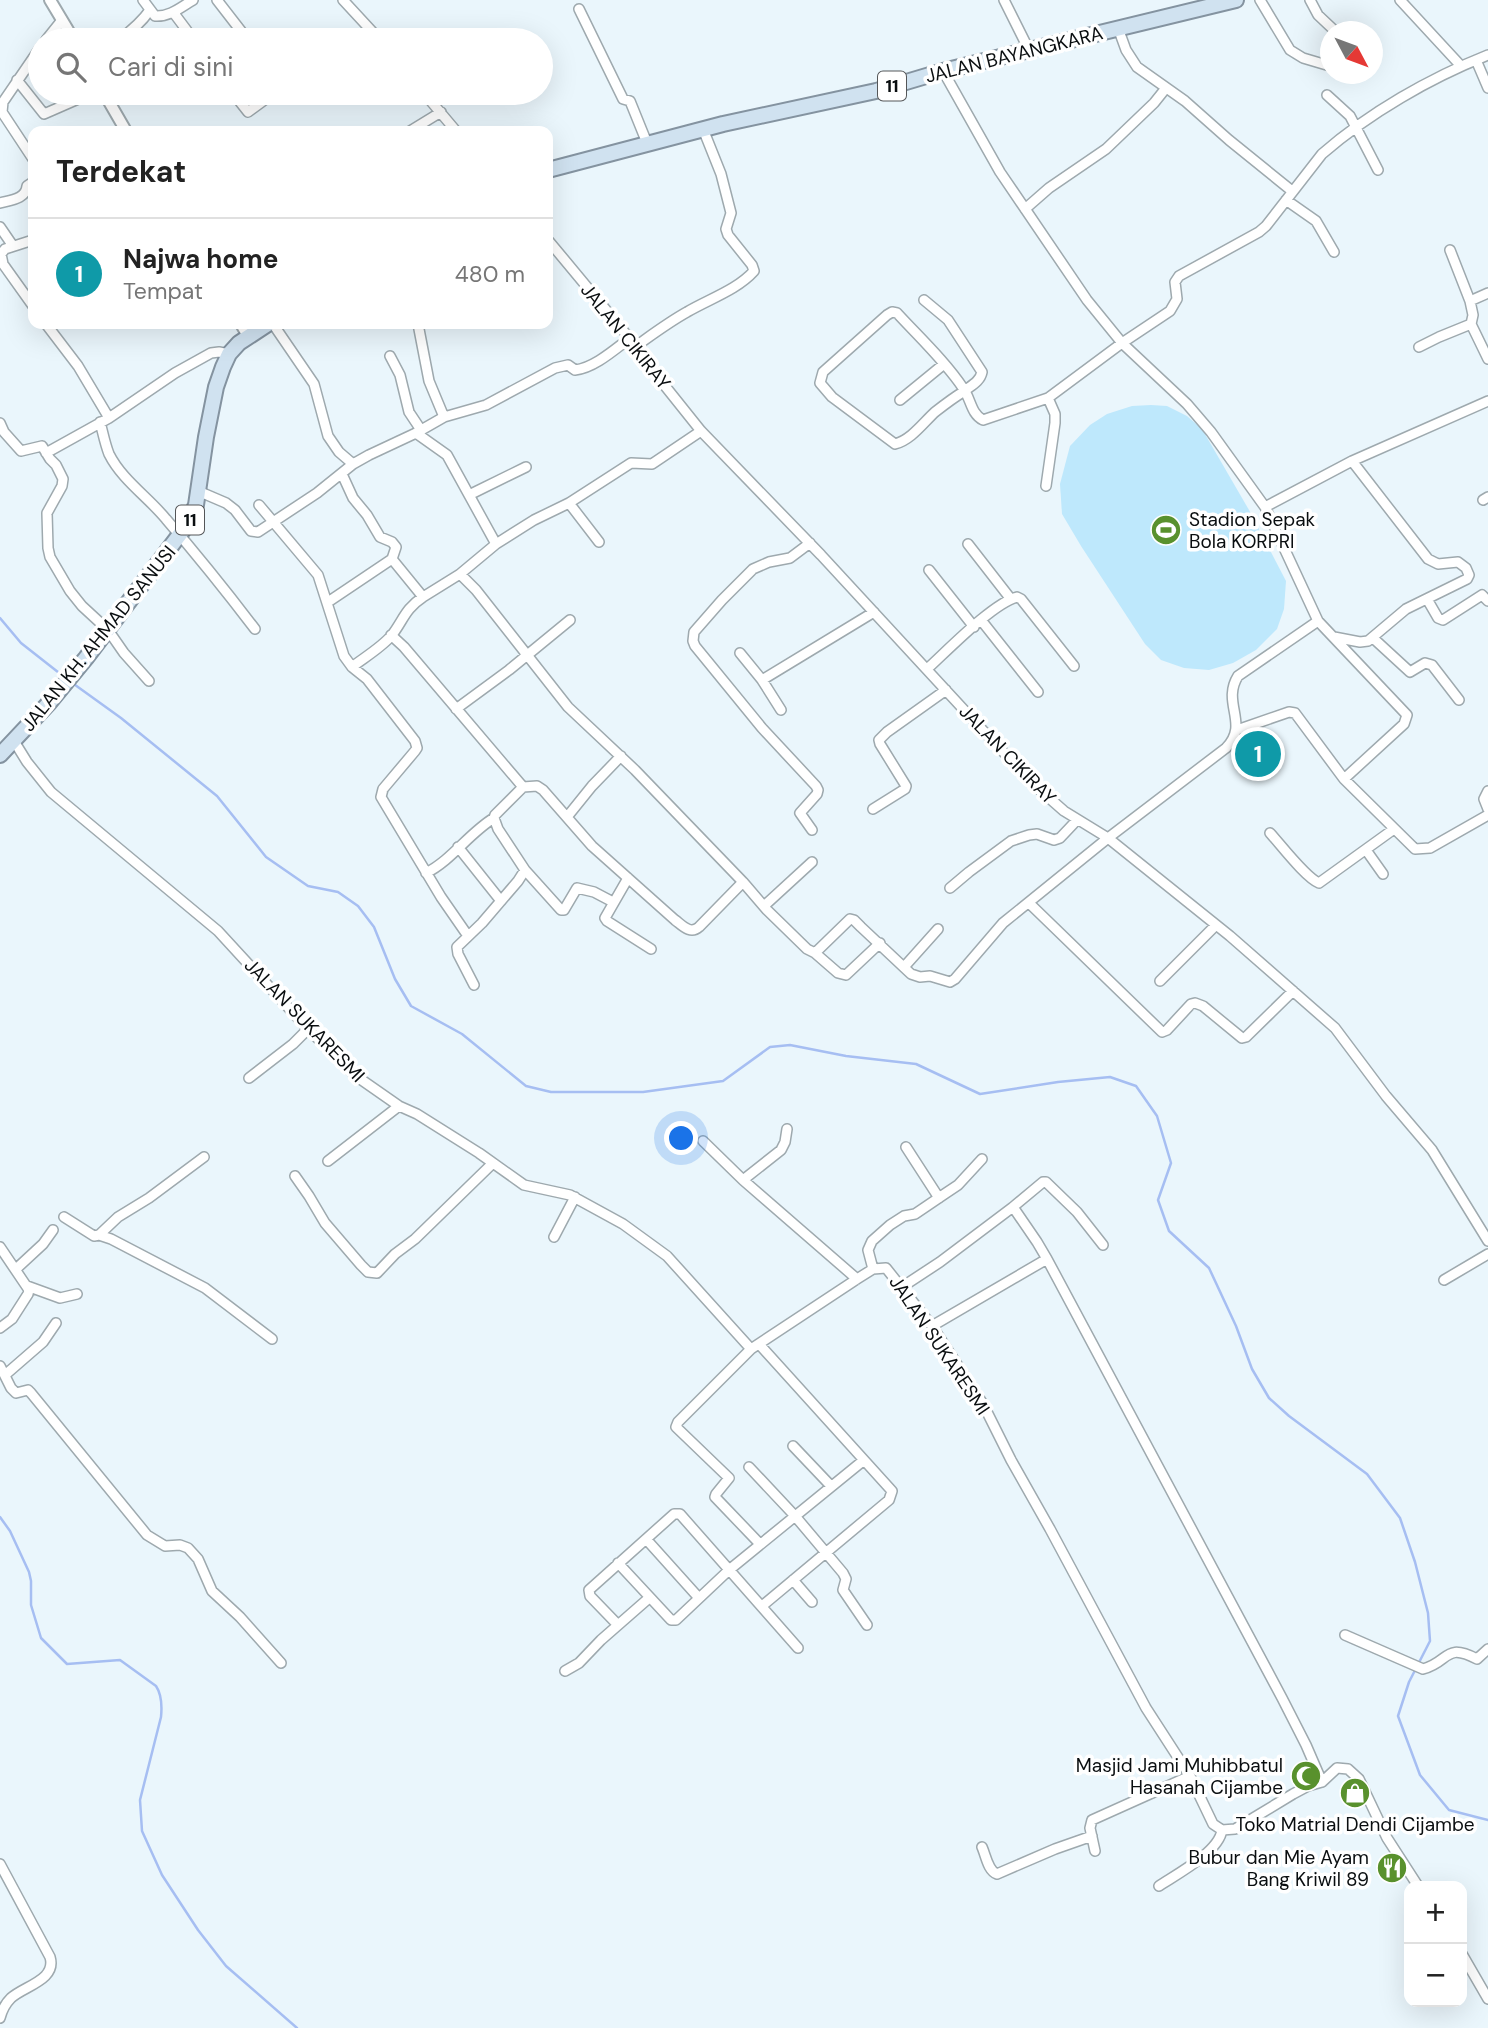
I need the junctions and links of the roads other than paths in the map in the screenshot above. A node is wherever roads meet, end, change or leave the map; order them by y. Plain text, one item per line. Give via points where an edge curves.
1 (144, 0) edge
2 (193, 0) edge
3 (217, 0) edge
4 (343, 0) edge
5 (1004, 0) edge
6 (1236, 0) edge
7 (1260, 0) edge
8 (1310, 0) edge
9 (1400, 0) edge
10 (54, 1) edge
11 (579, 9) dead end
12 (150, 10) junction
13 (173, 12) junction
14 (62, 20) junction
15 (1323, 21) edge
16 (56, 28) edge
17 (67, 28) edge
18 (134, 28) edge
19 (185, 28) edge
20 (239, 28) edge
21 (369, 28) edge
22 (1118, 28) junction
23 (1029, 50) junction
24 (1488, 55) edge
25 (1476, 60) junction
26 (1320, 63) edge
27 (28, 65) edge
28 (1461, 66) junction
29 (943, 71) junction
30 (17, 80) junction
31 (1166, 88) junction
32 (1488, 88) edge
33 (5, 90) edge
34 (28, 94) edge
35 (1327, 95) dead end
36 (37, 105) edge
37 (65, 105) edge
38 (111, 105) edge
39 (243, 105) edge
40 (258, 105) edge
41 (435, 105) edge
42 (441, 112) junction
43 (123, 126) edge
44 (418, 126) edge
45 (452, 126) edge
46 (1357, 127) junction
47 (703, 129) junction
48 (647, 143) junction
49 (28, 151) edge
50 (553, 169) edge
51 (1378, 170) dead end
52 (28, 185) edge
53 (1292, 191) junction
54 (1286, 200) junction
55 (0, 203) edge
56 (1025, 209) junction
57 (0, 227) edge
58 (28, 242) edge
59 (13, 246) junction
60 (553, 246) edge
61 (1450, 250) dead end
62 (1, 252) edge
63 (1334, 252) dead end
64 (1488, 293) edge
65 (28, 299) edge
66 (924, 300) dead end
67 (1470, 301) junction
68 (1471, 324) junction
69 (50, 329) edge
70 (275, 329) edge
71 (419, 329) edge
72 (244, 330) edge
73 (633, 342) junction
74 (1122, 343) junction
75 (1419, 347) dead end
76 (229, 354) junction
77 (390, 356) dead end
78 (1488, 359) edge
79 (944, 364) junction
80 (965, 390) junction
81 (1048, 398) junction
82 (900, 400) dead end
83 (1488, 401) edge
84 (444, 417) junction
85 (104, 420) junction
86 (0, 423) edge
87 (701, 430) junction
88 (419, 431) junction
89 (46, 453) junction
90 (1352, 461) junction
91 (353, 464) junction
92 (526, 467) dead end
93 (342, 474) junction
94 (1046, 486) dead end
95 (198, 491) junction
96 (470, 495) junction
97 (569, 503) junction
98 (258, 505) dead end
99 (1265, 508) junction
100 (272, 522) junction
101 (180, 536) junction
102 (599, 542) dead end
103 (810, 543) junction
104 (496, 544) junction
105 (968, 544) dead end
106 (392, 559) junction
107 (929, 570) dead end
108 (460, 574) junction
109 (423, 597) junction
110 (1010, 598) junction
111 (1427, 599) junction
112 (1488, 601) edge
113 (328, 602) junction
114 (874, 612) junction
115 (570, 620) dead end
116 (1318, 621) junction
117 (978, 623) junction
118 (255, 628) dead end
119 (108, 629) junction
120 (391, 635) junction
121 (1334, 636) junction
122 (1373, 638) junction
123 (740, 653) dead end
124 (528, 654) junction
125 (1074, 666) dead end
126 (352, 667) junction
127 (927, 669) junction
128 (762, 680) junction
129 (149, 681) dead end
130 (946, 690) junction
131 (1038, 692) dead end
132 (1459, 699) dead end
133 (456, 709) junction
134 (781, 710) dead end
135 (1237, 730) junction
136 (14, 741) junction
137 (0, 755) edge
138 (621, 756) junction
139 (1343, 779) junction
140 (523, 787) junction
141 (1488, 791) edge
142 (873, 809) dead end
143 (1488, 809) edge
144 (1488, 815) edge
145 (567, 817) junction
146 (494, 818) junction
147 (1077, 820) junction
148 (1394, 829) junction
149 (812, 830) dead end
150 (1270, 833) dead end
151 (1108, 838) junction
152 (458, 847) junction
153 (1366, 850) junction
154 (812, 862) dead end
155 (525, 870) junction
156 (426, 873) junction
157 (1383, 874) dead end
158 (628, 878) junction
159 (743, 882) junction
160 (950, 888) dead end
161 (501, 901) junction
162 (613, 902) junction
163 (1030, 903) junction
164 (764, 906) junction
165 (1216, 925) junction
166 (938, 929) dead end
167 (468, 936) junction
168 (880, 943) junction
169 (651, 949) dead end
170 (815, 953) junction
171 (904, 967) junction
172 (1160, 981) dead end
173 (474, 985) dead end
174 (1293, 990) junction
175 (308, 1029) junction
176 (248, 1078) dead end
177 (399, 1106) junction
178 (787, 1129) dead end
179 (703, 1142) dead end
180 (906, 1147) dead end
181 (204, 1157) dead end
182 (982, 1159) dead end
183 (328, 1161) dead end
184 (493, 1163) junction
185 (295, 1176) dead end
186 (743, 1180) junction
187 (575, 1197) junction
188 (939, 1199) junction
189 (1013, 1208) junction
190 (64, 1217) dead end
191 (52, 1230) dead end
192 (99, 1235) junction
193 (554, 1237) dead end
194 (1488, 1241) edge
195 (1103, 1245) dead end
196 (0, 1247) edge
197 (1488, 1254) edge
198 (1047, 1259) junction
199 (16, 1269) junction
200 (873, 1269) junction
201 (857, 1279) junction
202 (1444, 1280) dead end
203 (27, 1286) junction
204 (902, 1287) junction
205 (77, 1294) dead end
206 (56, 1324) dead end
207 (932, 1326) junction
208 (0, 1328) edge
209 (272, 1339) dead end
210 (755, 1346) junction
211 (3, 1370) edge
212 (793, 1446) dead end
213 (864, 1460) junction
214 (749, 1467) dead end
215 (831, 1486) junction
216 (795, 1516) junction
217 (646, 1539) junction
218 (760, 1544) junction
219 (825, 1553) junction
220 (618, 1563) junction
221 (729, 1570) junction
222 (793, 1580) junction
223 (649, 1598) junction
224 (699, 1598) junction
225 (812, 1602) dead end
226 (762, 1606) junction
227 (618, 1625) junction
228 (867, 1625) dead end
229 (1345, 1635) dead end
230 (798, 1648) dead end
231 (1488, 1650) edge
232 (281, 1663) dead end
233 (565, 1671) dead end
234 (1190, 1776) junction
235 (1322, 1782) junction
236 (1222, 1830) junction
237 (1091, 1836) junction
238 (982, 1847) dead end
239 (1095, 1851) dead end
240 (0, 1864) edge
241 (1415, 1881) edge
242 (1159, 1886) dead end
243 (1467, 1963) edge
244 (1488, 1999) edge
245 (0, 2018) edge

1 - 12 street
2 - 13 street
3 - 20 street
4 - 21 street
5 - 23 street
6 - 22 highway, JALAN BAYANGKARA / 11
7 - 26 street via 1290,50
8 - 15 street
9 - 28 street
10 - 14 street
11 - 48 street via 623,99 630,101
12 - 13 street via 158,17
12 - 18 street
13 - 19 street
14 - 16 street
14 - 17 street
22 - 23 highway, JALAN BAYANGKARA / 11
22 - 31 street via 1137,67
23 - 29 highway, JALAN BAYANGKARA / 11
24 - 25 street
25 - 28 street
25 - 32 street
27 - 30 street
28 - 46 street
29 - 47 highway, JALAN BAYANGKARA / 11 via 876,91
29 - 56 street
30 - 33 street
30 - 34 street
31 - 53 street
31 - 56 street via 1106,149
33 - 49 street via 2,112
35 - 46 street
36 - 37 street via 44,114
38 - 43 street
39 - 40 street via 249,112
41 - 42 street
42 - 44 street
42 - 45 street
46 - 51 street
46 - 53 street via 1322,154
47 - 48 highway, JALAN BAYANGKARA / 11
47 - 73 street via 731,213 728,235 754,271
48 - 50 highway, JALAN BAYANGKARA / 11
52 - 55 street via 23,196
53 - 54 street
54 - 63 street via 1316,221
54 - 74 street via 1259,232 1177,278 1177,299 1170,311
56 - 74 street
57 - 59 street
58 - 59 street
59 - 62 street
60 - 73 street, JALAN CIKIRAY
61 - 67 street
62 - 65 street via 3,264
64 - 67 street
66 - 80 street via 948,320 982,373
67 - 68 street
68 - 75 street
68 - 78 street
69 - 85 street via 78,366
70 - 91 street via 314,384 328,436
71 - 84 street via 429,381
72 - 76 highway, 11
73 - 84 street via 582,369 555,368 486,405
73 - 87 street, JALAN CIKIRAY
74 - 81 street
74 - 99 street via 1187,404
76 - 85 street via 211,353
76 - 95 highway, JALAN KH. AHMAD SANUSI / 11 via 216,387
77 - 88 street
79 - 80 street
79 - 80 street via 892,312 823,372 820,383 895,444
79 - 82 street
80 - 81 street via 974,413 983,420
81 - 94 street via 1055,423
83 - 90 street
84 - 88 street
85 - 89 street
85 - 101 street via 109,453 117,466
86 - 89 street via 21,451 42,446
87 - 97 street via 652,464 631,463
87 - 103 street, JALAN CIKIRAY
88 - 91 street
88 - 96 street via 446,455
89 - 119 street via 63,479 47,513 50,557 82,606
90 - 99 street
90 - 111 street via 1428,559 1438,564 1458,562 1469,572 1467,579
91 - 93 street
92 - 96 street
93 - 100 street
93 - 106 street via 380,537 396,547
95 - 100 street via 236,510 255,533
95 - 101 highway, JALAN KH. AHMAD SANUSI / 11 via 192,516
96 - 104 street
97 - 102 street
97 - 104 street
98 - 100 street
99 - 116 street
100 - 113 street via 318,575
101 - 118 street
101 - 119 highway, JALAN KH. AHMAD SANUSI / 11
103 - 114 street, JALAN CIKIRAY
103 - 149 street via 790,558 753,569 692,637 762,728 817,786 817,794 800,813
104 - 108 street
105 - 110 street
106 - 109 street
106 - 113 street
107 - 117 street
108 - 109 street
108 - 124 street
109 - 120 street via 404,613
110 - 117 street
110 - 125 street via 1021,599
111 - 112 street via 1443,620 1482,595
111 - 122 street via 1406,609
113 - 126 street via 344,656
114 - 127 street, JALAN CIKIRAY
114 - 128 street
115 - 124 street
116 - 121 street
116 - 135 street via 1238,676 1233,690
117 - 127 street
117 - 131 street
119 - 129 street
119 - 136 highway, JALAN KH. AHMAD SANUSI / 11
120 - 126 street
120 - 133 street
121 - 122 street via 1360,642
121 - 139 street via 1407,715 1404,724
122 - 132 street via 1410,672 1425,663 1432,665
123 - 128 street
124 - 133 street
124 - 138 street via 568,707
126 - 156 street via 367,679 416,744 380,797
127 - 130 street, JALAN CIKIRAY
128 - 134 street
130 - 142 street via 879,740 906,786
130 - 147 street, JALAN CIKIRAY via 1039,789
133 - 140 street
135 - 139 street via 1295,713
135 - 151 street via 1226,748
136 - 137 highway, JALAN KH. AHMAD SANUSI / 11
136 - 175 street, JALAN SUKARESMI via 51,792 218,931
138 - 145 street
138 - 159 street
139 - 148 street
140 - 145 street via 540,788
140 - 146 street
141 - 143 street
144 - 148 street via 1426,849 1415,849
145 - 158 street
146 - 152 street
146 - 155 street
147 - 151 street, JALAN CIKIRAY
147 - 160 street via 1054,840 1037,834 1011,841
148 - 153 street
150 - 153 street via 1317,883
151 - 163 street
151 - 165 street, JALAN CIKIRAY
152 - 156 street
152 - 161 street
153 - 157 street
154 - 164 street
155 - 161 street
155 - 162 street via 561,910 578,888
156 - 167 street
158 - 159 street via 693,931
158 - 162 street
159 - 164 street
161 - 167 street
162 - 169 street via 607,921
163 - 171 street via 1003,923 950,982 930,975 917,977
163 - 174 street via 1162,1032 1195,1003 1246,1037
164 - 170 street
165 - 172 street
165 - 174 street, JALAN CIKIRAY
166 - 171 street
167 - 173 street via 456,950
168 - 170 street via 846,975
168 - 170 street via 850,919
168 - 171 street
174 - 194 street, JALAN CIKIRAY via 1343,1036 1432,1150
175 - 176 street
175 - 177 street, JALAN SUKARESMI via 356,1076
177 - 183 street
177 - 184 street, JALAN SUKARESMI
178 - 186 street via 781,1150
179 - 186 street
180 - 188 street
181 - 192 street
182 - 188 street
184 - 185 street via 377,1273 368,1272 325,1223
184 - 187 street, JALAN SUKARESMI via 524,1185
186 - 201 street
187 - 193 street
187 - 210 street, JALAN SUKARESMI via 660,1249
188 - 200 street via 905,1215 872,1241 868,1253
189 - 195 street via 1046,1182
189 - 198 street
189 - 204 street
190 - 192 street
191 - 199 street
192 - 209 street via 193,1282
196 - 199 street
197 - 202 street
198 - 207 street
198 - 235 street
199 - 203 street
200 - 201 street, JALAN SUKARESMI
200 - 204 street, JALAN SUKARESMI via 887,1268
201 - 210 street, JALAN SUKARESMI
203 - 205 street via 60,1298
203 - 208 street via 28,1294 12,1319
204 - 207 street, JALAN SUKARESMI
206 - 211 street via 43,1342
207 - 234 street, JALAN SUKARESMI via 983,1404 1146,1708
210 - 213 street
210 - 218 street via 676,1427 729,1478 715,1497
211 - 232 street via 14,1392 31,1393 147,1535 165,1546 188,1548 212,1591
212 - 215 street
213 - 215 street
213 - 219 street via 891,1489 891,1497
214 - 216 street
215 - 216 street
216 - 218 street
216 - 219 street
217 - 220 street
217 - 221 street via 674,1514 680,1514
217 - 224 street
218 - 221 street
219 - 222 street
219 - 228 street via 845,1576 843,1590
220 - 223 street
220 - 227 street via 588,1592
221 - 224 street
221 - 226 street
222 - 225 street
222 - 226 street
223 - 224 street via 673,1621
223 - 227 street
226 - 230 street
227 - 233 street
229 - 231 street via 1423,1669 1454,1651 1478,1659
234 - 236 street, JALAN SUKARESMI via 1211,1821
234 - 237 street via 1092,1820
235 - 236 street via 1235,1829
235 - 241 street via 1337,1768 1356,1774 1387,1838
236 - 242 street via 1208,1853
237 - 238 street via 997,1874
237 - 239 street
240 - 245 street via 52,1966 43,1978 13,1996
243 - 244 street

